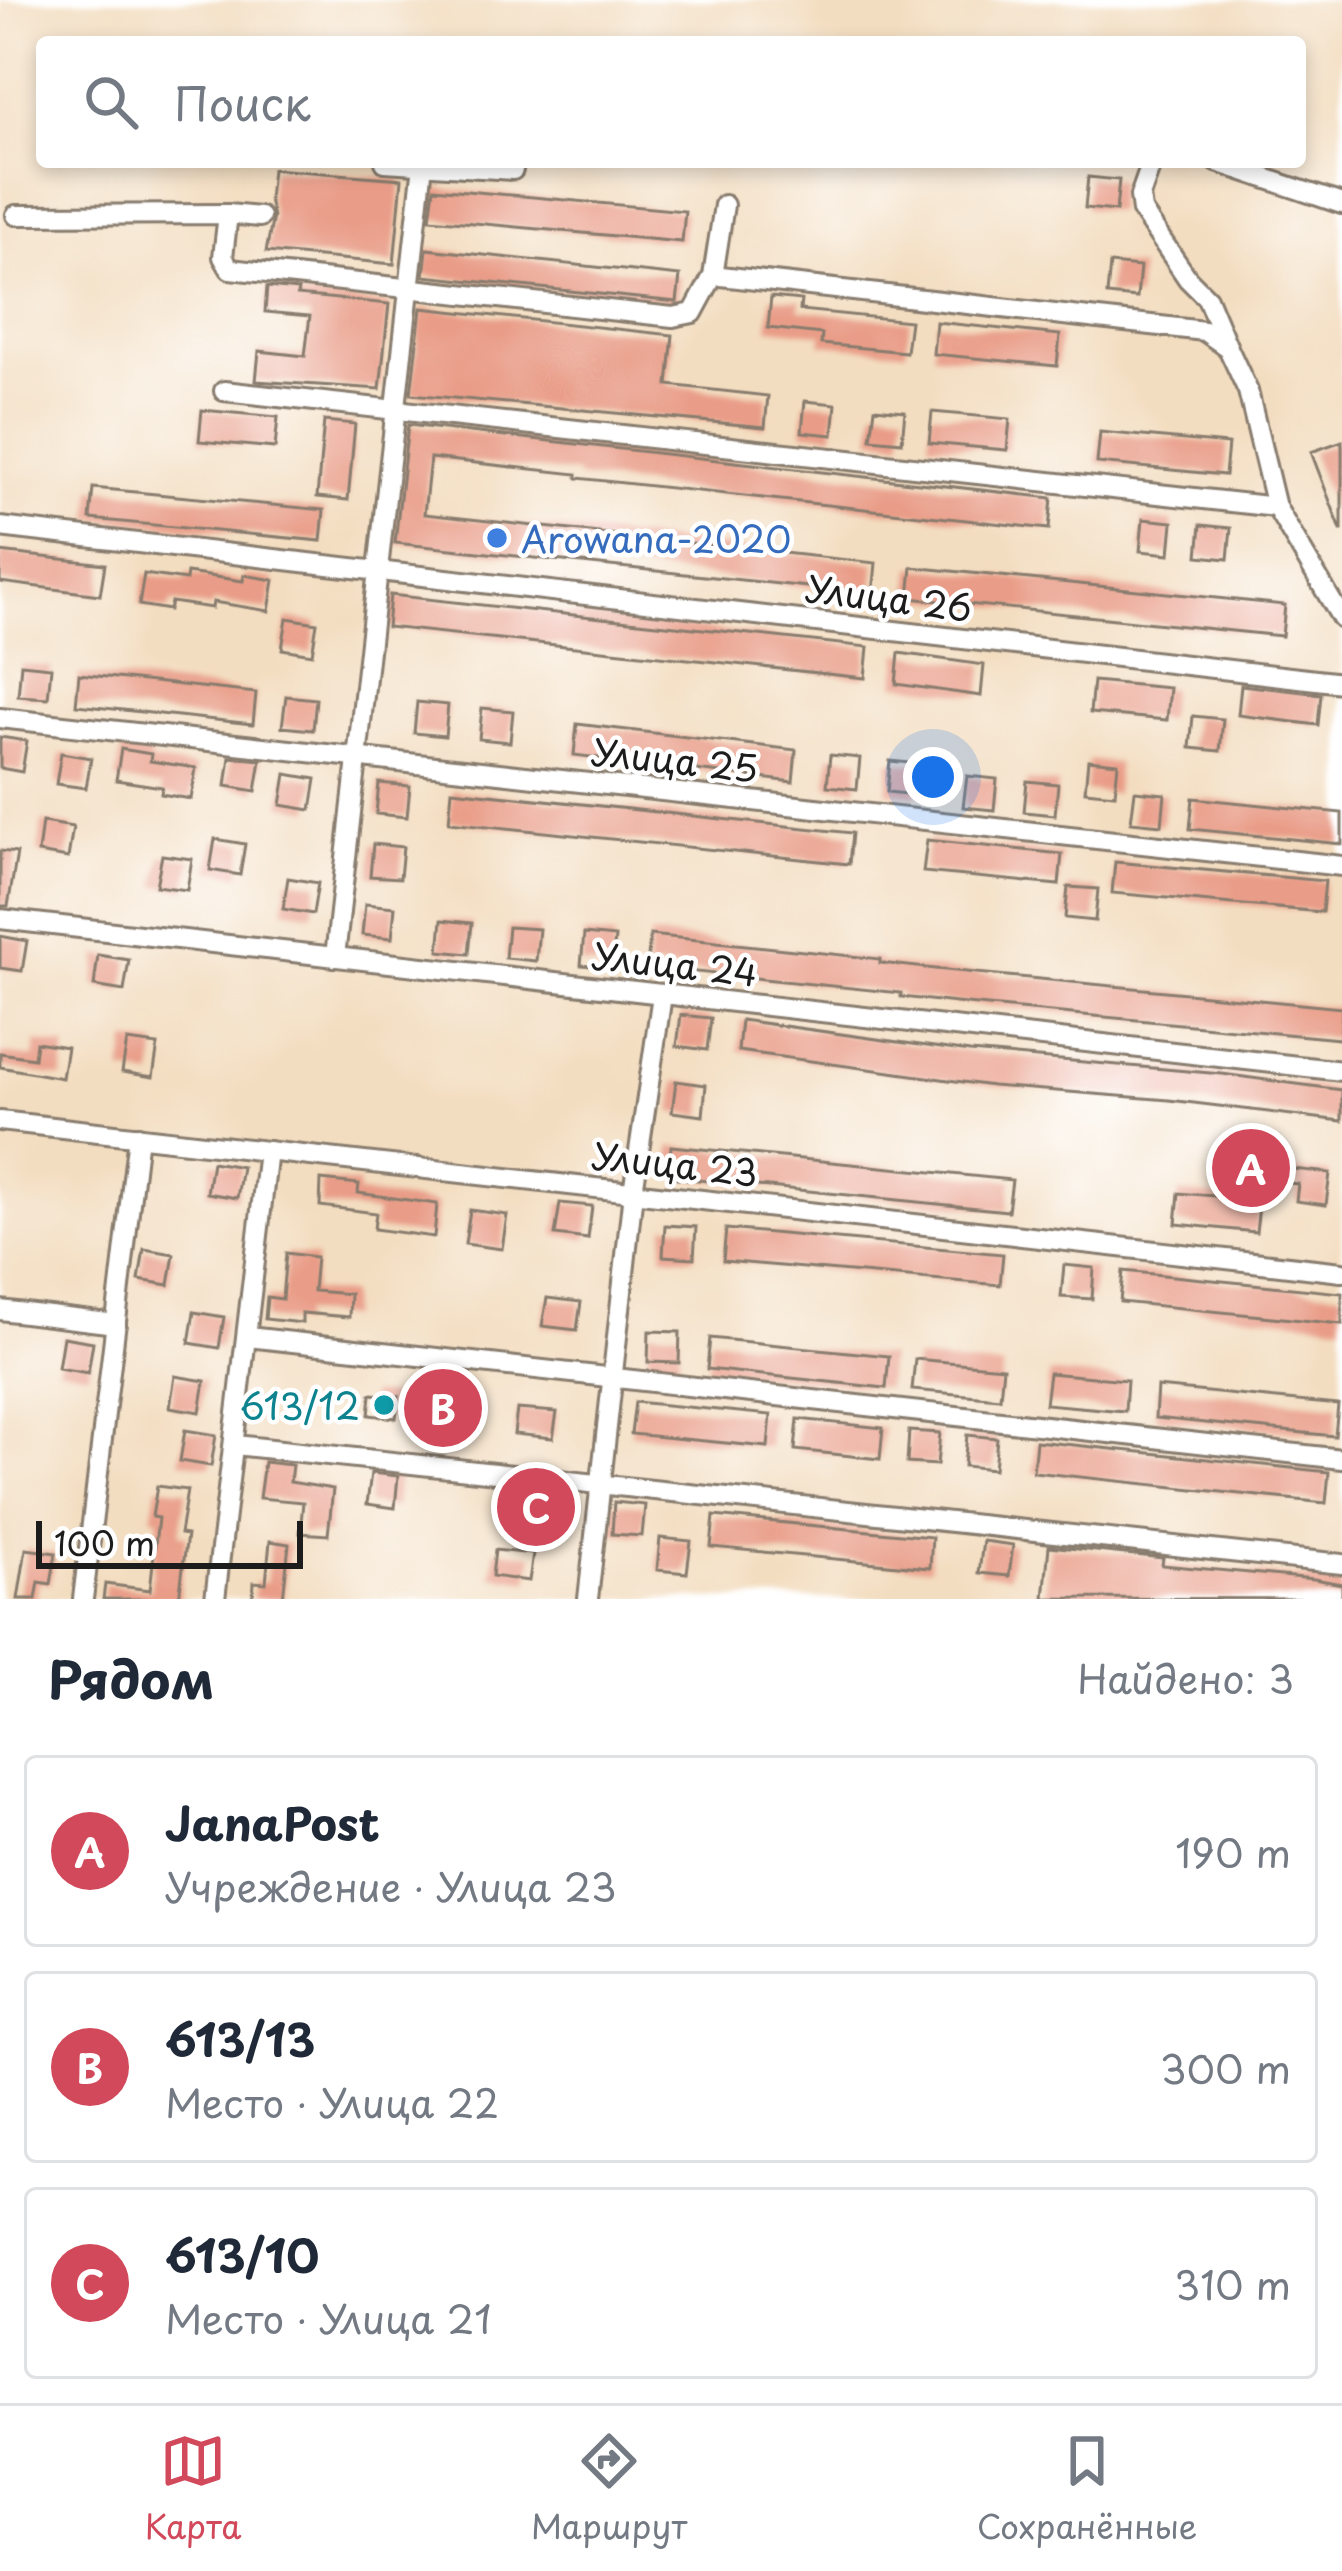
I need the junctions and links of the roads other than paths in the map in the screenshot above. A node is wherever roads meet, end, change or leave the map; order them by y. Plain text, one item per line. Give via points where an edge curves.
1 (423, 168) edge
2 (483, 168) edge
3 (1150, 168) edge
4 (1235, 168) edge
5 (513, 170) dead end
6 (1342, 204) edge
7 (724, 206) dead end
8 (228, 214) junction
9 (16, 215) dead end
10 (260, 217) dead end
11 (713, 276) junction
12 (410, 287) junction
13 (1228, 348) junction
14 (224, 391) dead end
15 (398, 407) junction
16 (1276, 508) junction
17 (0, 527) edge
18 (378, 571) junction
19 (1342, 620) edge
20 (1342, 683) edge
21 (0, 718) edge
22 (358, 758) junction
23 (1342, 866) edge
24 (0, 919) edge
25 (334, 957) junction
26 (662, 995) junction
27 (1342, 1071) edge
28 (0, 1121) edge
29 (138, 1136) junction
30 (268, 1151) junction
31 (633, 1192) junction
32 (1342, 1272) edge
33 (0, 1310) edge
34 (116, 1324) junction
35 (248, 1337) junction
36 (612, 1377) junction
37 (235, 1444) junction
38 (1342, 1459) edge
39 (600, 1484) junction
40 (1342, 1564) edge
41 (83, 1599) edge
42 (214, 1599) edge
43 (588, 1599) edge

1 - 12 street
2 - 5 street
3 - 13 street via 1142,211 1207,298
4 - 6 street
7 - 11 street
8 - 9 street
8 - 10 street
8 - 12 street via 223,256 230,268
11 - 12 street via 684,317
11 - 13 street via 1204,331
12 - 15 street
13 - 16 street via 1248,391
14 - 15 street
15 - 16 street
15 - 18 street
16 - 19 street
17 - 18 street, Улица 26
18 - 20 street, Улица 26
18 - 22 street
21 - 22 street, Улица 25
22 - 23 street, Улица 25
22 - 25 street
24 - 25 street, Улица 24
25 - 26 street, Улица 24
26 - 27 street, Улица 24
26 - 31 street
28 - 29 street, Улица 23
29 - 30 street, Улица 23
29 - 34 street
30 - 31 street, Улица 23
30 - 35 street
31 - 32 street, Улица 23
31 - 36 street
33 - 34 street
34 - 41 street
35 - 36 street
35 - 37 street
36 - 38 street
36 - 39 street
37 - 39 street
37 - 42 street
39 - 40 street
39 - 43 street

